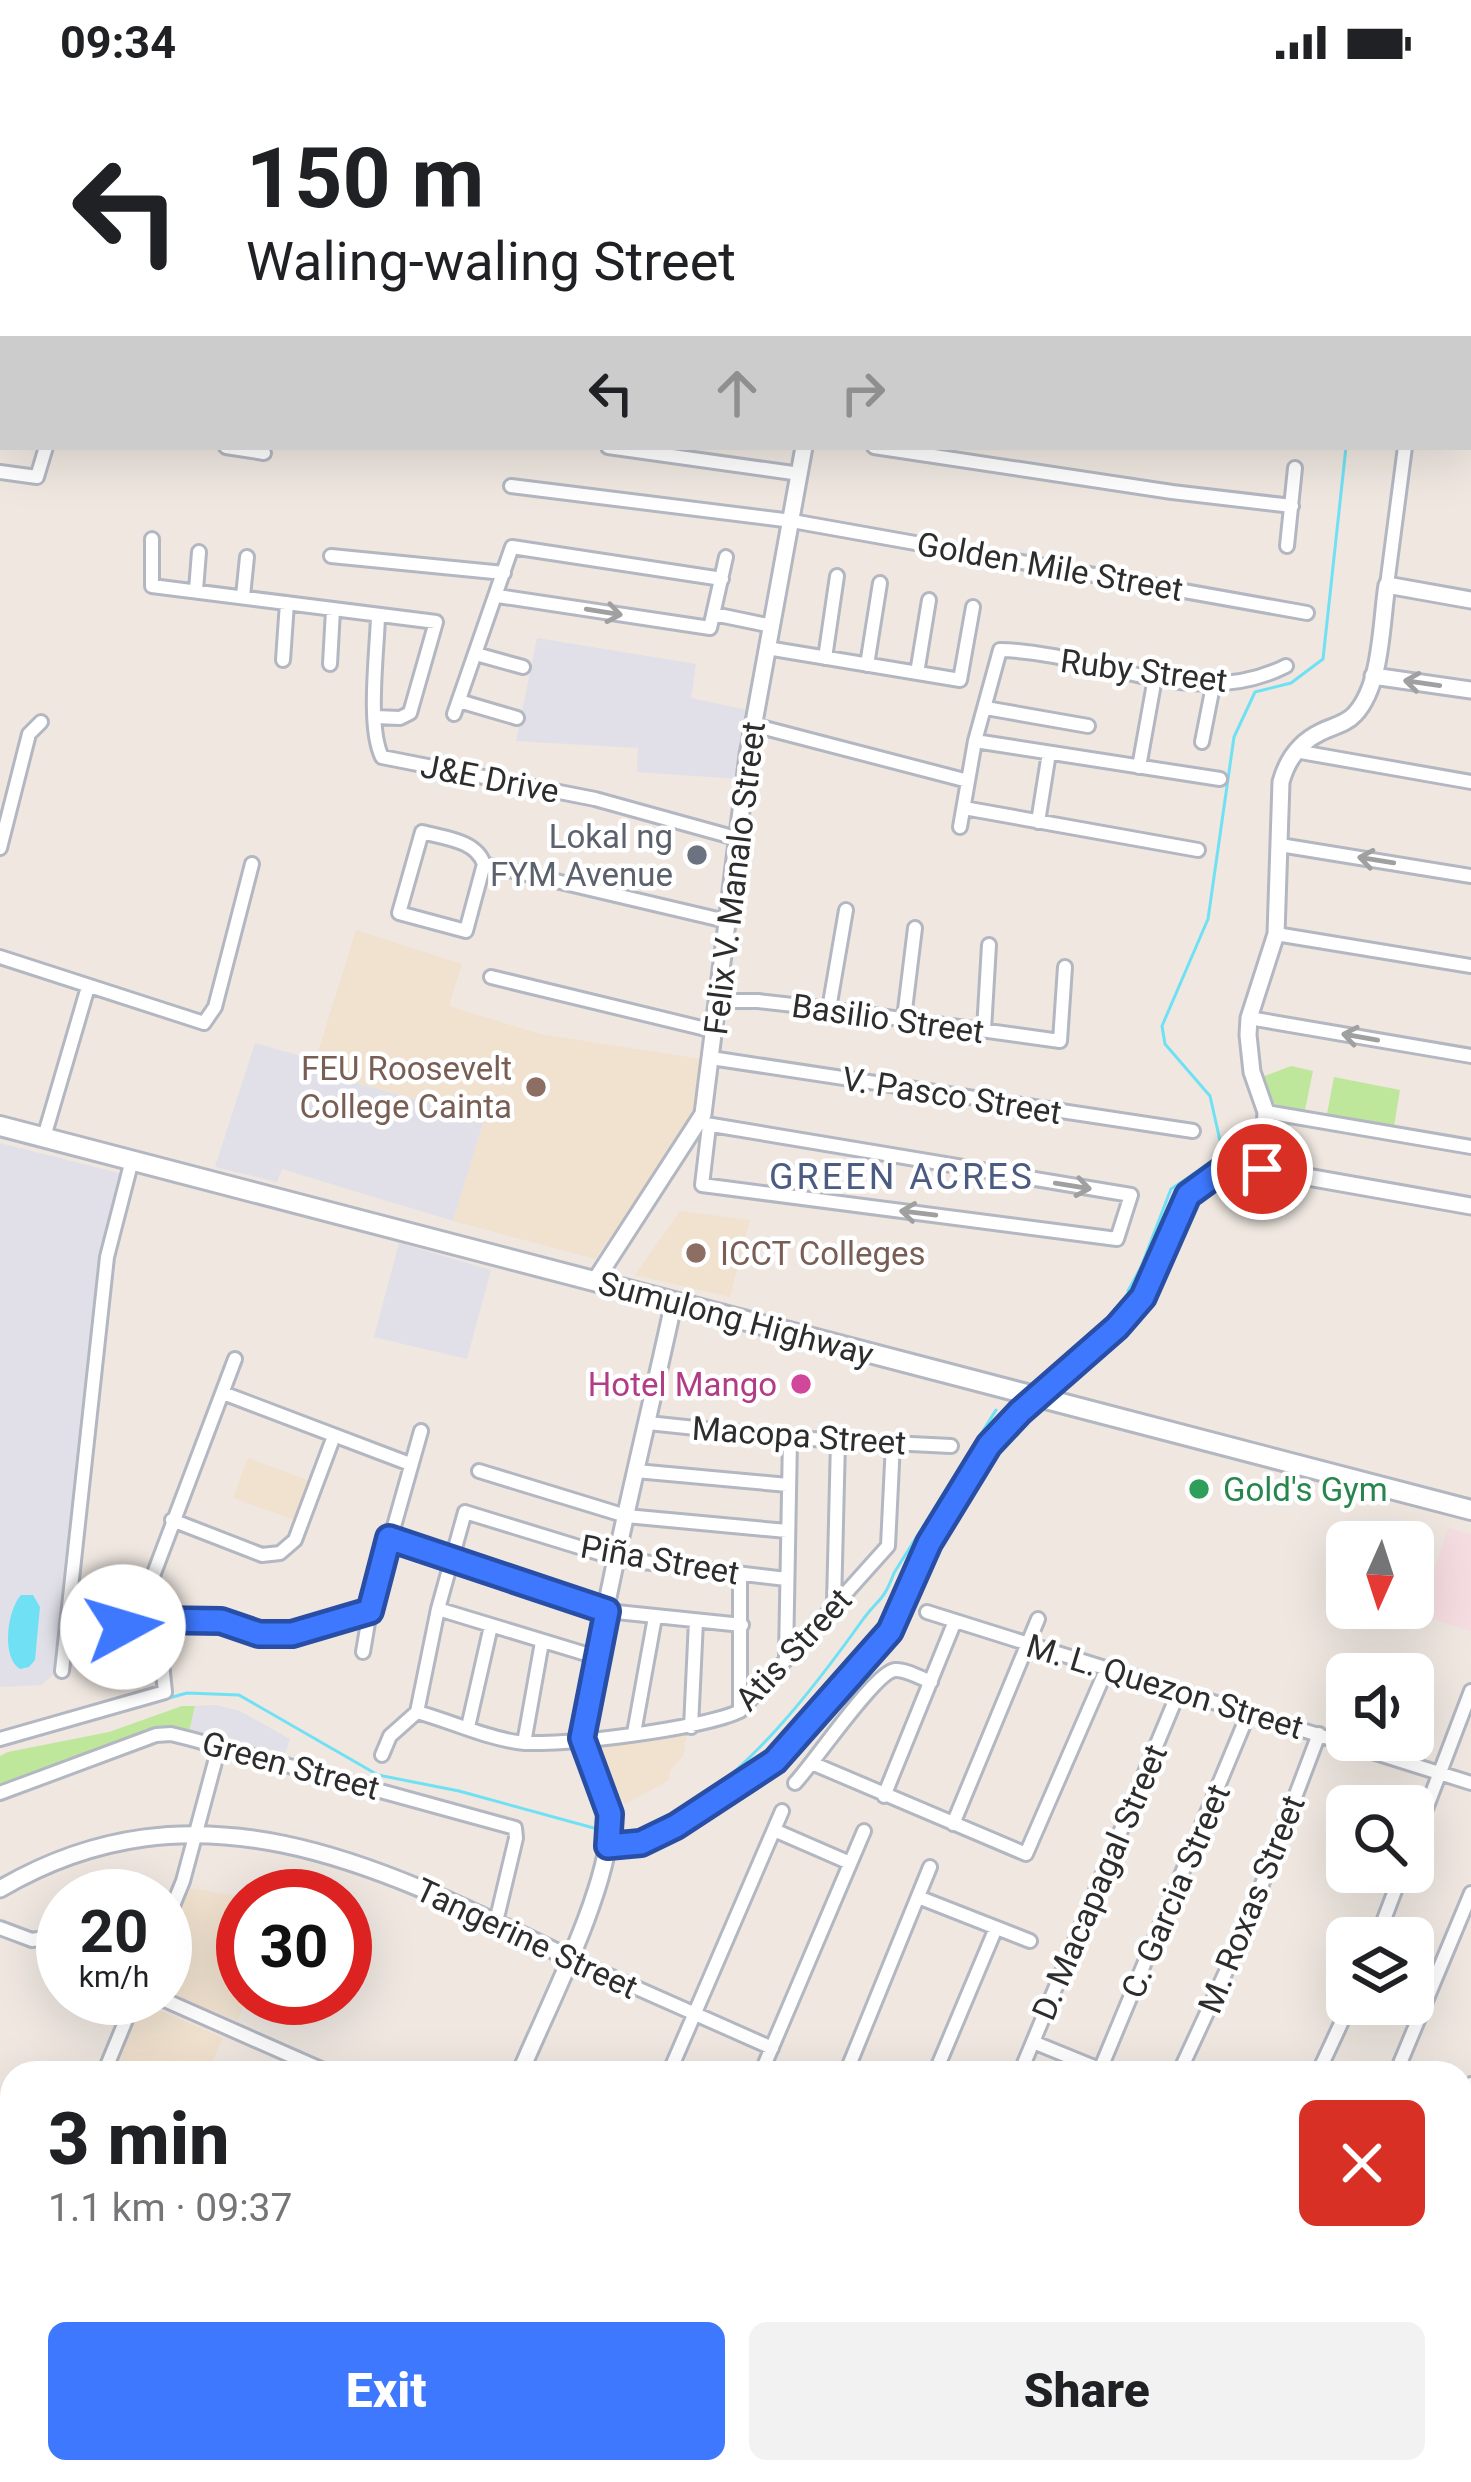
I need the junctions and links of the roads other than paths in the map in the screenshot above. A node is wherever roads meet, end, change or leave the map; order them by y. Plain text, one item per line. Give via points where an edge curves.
1 (45, 450) edge
2 (249, 450) edge
3 (629, 450) edge
4 (804, 450) edge
5 (893, 450) edge
6 (1405, 450) edge
7 (264, 452) dead end
8 (1295, 468) dead end
9 (0, 472) edge
10 (800, 474) junction
11 (511, 486) dead end
12 (1292, 506) junction
13 (793, 521) junction
14 (152, 539) dead end
15 (1288, 546) dead end
16 (199, 552) dead end
17 (331, 556) dead end
18 (247, 557) dead end
19 (726, 557) dead end
20 (505, 573) junction
21 (837, 576) dead end
22 (722, 579) junction
23 (880, 583) dead end
24 (1388, 586) junction
25 (196, 590) junction
26 (243, 596) junction
27 (498, 596) junction
28 (929, 600) dead end
29 (1471, 600) edge
30 (287, 603) junction
31 (973, 607) dead end
32 (333, 610) junction
33 (1307, 613) dead end
34 (714, 614) junction
35 (378, 616) junction
36 (772, 626) junction
37 (767, 648) junction
38 (476, 654) junction
39 (825, 658) junction
40 (284, 660) dead end
41 (330, 664) dead end
42 (867, 664) junction
43 (1286, 666) dead end
44 (524, 667) dead end
45 (917, 673) junction
46 (1373, 676) junction
47 (1155, 678) junction
48 (1213, 686) junction
49 (1471, 691) edge
50 (986, 709) junction
51 (376, 717) junction
52 (517, 718) dead end
53 (41, 722) dead end
54 (753, 725) junction
55 (1088, 726) dead end
56 (976, 741) junction
57 (1202, 742) dead end
58 (1295, 752) junction
59 (1049, 753) junction
60 (1139, 767) junction
61 (1220, 779) dead end
62 (968, 781) junction
63 (1471, 782) edge
64 (964, 808) junction
65 (1038, 822) junction
66 (960, 827) dead end
67 (736, 838) junction
68 (1280, 845) junction
69 (0, 848) edge
70 (1198, 850) dead end
71 (252, 864) dead end
72 (484, 864) junction
73 (1471, 876) edge
74 (846, 910) dead end
75 (726, 921) junction
76 (915, 928) dead end
77 (1276, 934) junction
78 (989, 945) dead end
79 (0, 957) edge
80 (1471, 966) edge
81 (1066, 967) dead end
82 (491, 977) dead end
83 (88, 987) junction
84 (716, 1001) junction
85 (829, 1009) junction
86 (904, 1018) junction
87 (1249, 1018) junction
88 (714, 1030) junction
89 (984, 1030) junction
90 (1471, 1057) edge
91 (711, 1058) junction
92 (1266, 1112) junction
93 (704, 1125) junction
94 (0, 1126) edge
95 (1192, 1131) dead end
96 (44, 1138) junction
97 (1471, 1147) edge
98 (132, 1160) junction
99 (1262, 1169) junction
100 (1471, 1206) edge
101 (595, 1281) junction
102 (674, 1301) junction
103 (235, 1359) dead end
104 (223, 1393) junction
105 (1032, 1396) junction
106 (648, 1423) junction
107 (421, 1431) dead end
108 (334, 1436) junction
109 (790, 1438) junction
110 (838, 1441) junction
111 (893, 1443) junction
112 (951, 1446) dead end
113 (410, 1464) junction
114 (478, 1471) dead end
115 (636, 1471) junction
116 (788, 1484) junction
117 (1471, 1510) edge
118 (626, 1516) junction
119 (172, 1520) junction
120 (787, 1532) junction
121 (389, 1538) junction
122 (450, 1558) junction
123 (618, 1559) junction
124 (740, 1574) junction
125 (786, 1579) junction
126 (834, 1606) junction
127 (438, 1609) junction
128 (370, 1611) junction
129 (607, 1611) junction
130 (927, 1612) dead end
131 (655, 1617) junction
132 (1038, 1619) dead end
133 (155, 1620) junction
134 (696, 1621) junction
135 (955, 1621) junction
136 (742, 1625) junction
137 (491, 1626) junction
138 (90, 1634) dead end
139 (542, 1642) junction
140 (1027, 1644) junction
141 (363, 1652) dead end
142 (596, 1657) junction
143 (786, 1660) junction
144 (1107, 1668) junction
145 (62, 1671) dead end
146 (931, 1682) junction
147 (1471, 1690) edge
148 (1179, 1691) junction
149 (740, 1711) junction
150 (418, 1712) junction
151 (1249, 1712) junction
152 (691, 1726) junction
153 (468, 1727) junction
154 (634, 1733) junction
155 (1319, 1734) junction
156 (582, 1738) junction
157 (0, 1739) edge
158 (524, 1743) junction
159 (219, 1747) junction
160 (382, 1755) dead end
161 (814, 1764) junction
162 (1440, 1773) junction
163 (795, 1783) dead end
164 (1471, 1783) edge
165 (1434, 1789) edge
166 (0, 1793) edge
167 (884, 1796) junction
168 (782, 1811) dead end
169 (953, 1824) junction
170 (774, 1830) junction
171 (864, 1831) dead end
172 (194, 1832) junction
173 (609, 1835) junction
174 (850, 1863) junction
175 (930, 1867) dead end
176 (186, 1869) edge
177 (0, 1889) edge
178 (1471, 1893) edge
179 (918, 1898) junction
180 (496, 1922) junction
181 (0, 1928) edge
182 (996, 1928) junction
183 (36, 1939) edge
184 (1030, 1941) dead end
185 (569, 1958) junction
186 (192, 2012) edge
187 (693, 2014) junction
188 (124, 2025) edge
189 (1340, 2025) edge
190 (1033, 2042) junction
191 (772, 2048) junction
192 (109, 2061) edge
193 (303, 2061) edge
194 (525, 2061) edge
195 (674, 2061) edge
196 (766, 2061) edge
197 (851, 2061) edge
198 (940, 2061) edge
199 (1025, 2061) edge
200 (1080, 2061) edge
201 (1109, 2061) edge
202 (1185, 2061) edge
203 (1324, 2061) edge
204 (1401, 2061) edge

1 - 9 street via 37,477
2 - 7 street
3 - 10 street
4 - 10 street, Felix V. Manalo Street
5 - 12 street
6 - 24 street
8 - 12 street
10 - 13 street, Felix V. Manalo Street
11 - 13 street, Golden Mile Street
12 - 15 street
13 - 33 street, Golden Mile Street
13 - 36 street, Felix V. Manalo Street
14 - 25 street via 152,586
16 - 25 street
17 - 20 street
18 - 26 street
19 - 22 street
20 - 22 street via 512,547
20 - 27 street
21 - 39 street
22 - 34 street
23 - 42 street
24 - 29 street
24 - 46 street
25 - 26 street
26 - 30 street
27 -> 34 street via 710,628
27 - 38 street
28 - 45 street
30 - 32 street
30 - 40 street
31 - 45 street via 963,676
32 - 35 street
32 - 41 street
34 - 36 street
35 - 51 street
35 - 51 street via 436,625 410,712
36 - 37 street, Felix V. Manalo Street
37 - 39 street
37 - 54 street, Felix V. Manalo Street
38 - 44 street
38 - 52 street via 457,708
39 - 42 street
42 - 45 street
43 - 48 street, Ruby Street
49 -> 46 street
46 - 58 street via 1358,712
47 - 48 street, Ruby Street
47 - 50 street, Ruby Street via 1000,650
47 - 60 street
48 - 57 street
50 - 55 street
50 - 56 street
51 - 67 street, J&E Drive via 382,757 595,799
53 - 69 street via 29,734
54 - 62 street
54 - 67 street, Felix V. Manalo Street
56 - 59 street
56 - 62 street
58 - 63 street
58 - 68 street via 1281,782
59 - 60 street
59 - 65 street
60 - 61 street
62 - 64 street
64 - 65 street
64 - 66 street
65 - 70 street
67 - 75 street, Felix V. Manalo Street
73 -> 68 street
68 - 77 street
71 - 83 street via 204,1023
72 - 72 street via 469,845 422,832 399,913 466,931
72 - 75 street
74 - 85 street
75 - 84 street, Felix V. Manalo Street
76 - 86 street
77 - 80 street
77 - 87 street
78 - 89 street
79 - 83 street
81 - 89 street, Basilio Street via 1060,1041
82 - 88 street
83 - 96 street
84 - 85 street, Basilio Street
84 - 88 street, Felix V. Manalo Street
85 - 86 street, Basilio Street
86 - 89 street, Basilio Street
90 -> 87 street
87 - 92 street via 1252,1072
88 - 91 street, Felix V. Manalo Street
91 - 93 street, Felix V. Manalo Street
91 - 95 street, V. Pasco Street
92 - 97 street
92 - 99 street
93 -> 93 street via 1131,1195 1117,1239 702,1185
93 - 101 street, Felix V. Manalo Street
94 - 96 main road, Sumulong Highway
96 - 98 main road, Sumulong Highway
98 - 101 main road, Sumulong Highway
98 - 145 street via 107,1257
99 - 100 street
99 - 105 street via 1221,1171 1188,1195 1143,1297
101 - 102 main road, Sumulong Highway
102 - 105 main road, Sumulong Highway
102 - 106 street
103 - 104 street
104 - 108 street
104 - 119 street
105 - 117 main road, Sumulong Highway
105 - 173 street via 989,1445 929,1543 890,1631 775,1761 641,1843
106 - 109 street, Macopa Street
106 - 115 street
107 - 113 street
108 - 113 street
108 - 119 street via 296,1540 280,1553 262,1555
109 - 110 street, Macopa Street
109 - 116 street
110 - 111 street, Macopa Street
110 - 126 street
111 - 112 street, Macopa Street
111 - 126 street, Atis Street via 888,1546
113 - 121 street
114 - 118 street
115 - 116 street
115 - 118 street
116 - 120 street
118 - 120 street
118 - 123 street
119 - 133 street via 153,1576
120 - 125 street
121 - 122 street
121 - 128 street
122 - 123 street, Piña Street via 465,1512
122 - 127 street
122 - 129 street
123 - 124 street, Piña Street
123 - 129 street
124 - 125 street, Piña Street
124 - 136 street
125 - 143 street
126 - 143 street, Atis Street
127 - 137 street
127 - 150 street
128 - 133 street via 292,1634
128 - 141 street
129 - 131 street
129 - 142 street
130 - 135 street, M. L. Quezon Street
131 - 134 street
131 - 154 street
132 - 140 street
133 - 138 street
133 - 157 street via 165,1692
134 - 136 street
134 - 152 street
135 - 140 street, M. L. Quezon Street
135 - 146 street
136 - 149 street
137 - 139 street
137 - 153 street
139 - 142 street
139 - 158 street
140 - 144 street, M. L. Quezon Street
140 - 169 street
142 - 156 street
143 - 149 street, Atis Street
144 - 148 street, M. L. Quezon Street
144 - 169 street via 1026,1854
146 - 161 street via 889,1672
146 - 167 street
147 - 162 street
148 - 151 street, M. L. Quezon Street
148 - 190 street, D. Macapagal Street
149 - 152 street, Atis Street
150 - 153 street
150 - 160 street via 390,1736
151 - 155 street, M. L. Quezon Street
151 - 201 street, C. Garcia Street
152 - 154 street, Atis Street
153 - 158 street
154 - 156 street, Atis Street
155 - 162 street, M. L. Quezon Street
155 - 202 street, M. Roxas Street via 1243,1937
156 - 158 street, Atis Street
156 - 173 street
159 - 166 street, Green Street via 156,1736
159 - 172 street
159 - 180 street, Green Street via 514,1828
161 - 163 street
161 - 167 street
162 - 164 street, M. L. Quezon Street
162 - 165 street
167 - 169 street
168 - 170 street
170 - 174 street
170 - 187 street
171 - 174 street
172 - 176 street
172 - 177 street, Tangerine Street via 123,1840
172 - 180 street, Tangerine Street via 340,1858
173 - 185 street
174 - 191 street
175 - 179 street
178 - 204 street
179 - 182 street
179 - 197 street
180 - 185 street, Tangerine Street
181 - 183 street
182 - 184 street
182 - 198 street
185 - 187 street, Tangerine Street
185 - 194 street
186 - 193 street
187 - 191 street, Tangerine Street
187 - 195 street
188 - 192 street
189 - 203 street
190 - 199 street, D. Macapagal Street
190 - 200 street
191 - 196 street

